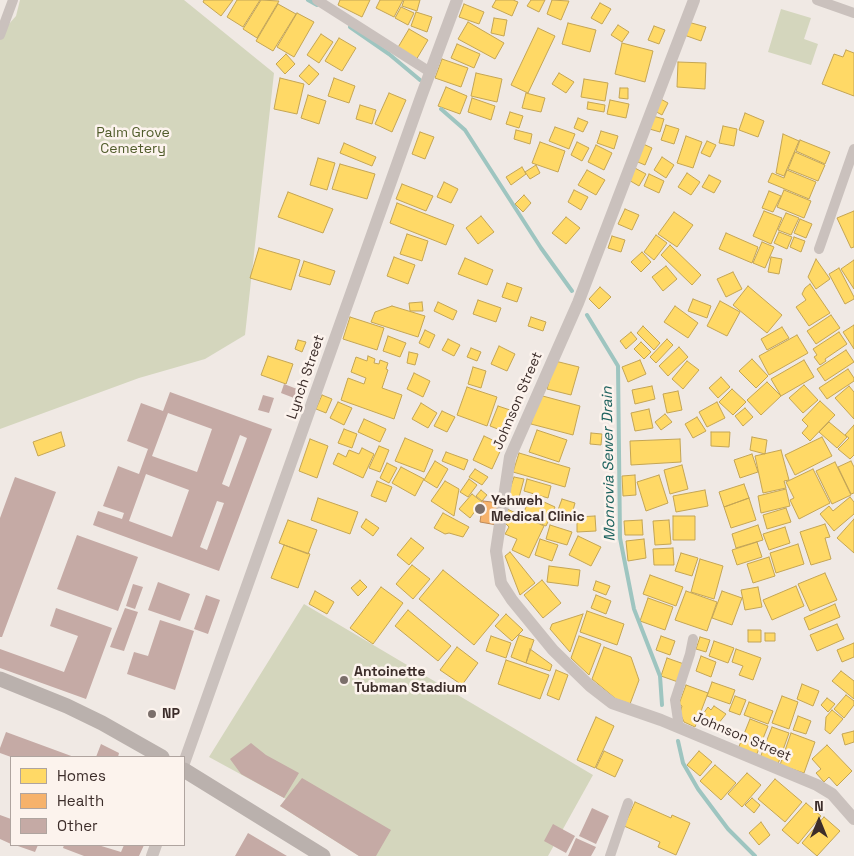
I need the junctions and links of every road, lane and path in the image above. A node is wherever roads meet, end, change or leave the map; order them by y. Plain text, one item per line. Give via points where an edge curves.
1 (13, 0) edge
2 (317, 0) edge
3 (457, 0) edge
4 (694, 0) edge
5 (817, 0) edge
6 (854, 12) edge
7 (0, 35) edge
8 (430, 72) junction
9 (854, 148) edge
10 (819, 249) dead end
11 (693, 639) dead end
12 (0, 679) edge
13 (679, 727) junction
14 (160, 756) edge
15 (185, 760) edge
16 (185, 771) edge
17 (628, 803) dead end
18 (854, 818) edge
19 (323, 856) edge
20 (610, 856) edge

1 - 7 street
2 - 8 street
3 - 8 street, Lynch Street
4 - 13 street, Johnson Street via 578,303 510,457 496,551 501,583 512,600 559,656 590,686 612,703
5 - 6 street
8 - 15 street, Lynch Street
9 - 10 street
11 - 13 street via 675,700
12 - 14 main road via 102,723
13 - 18 street, Johnson Street via 825,789
16 - 19 main road
17 - 20 street

